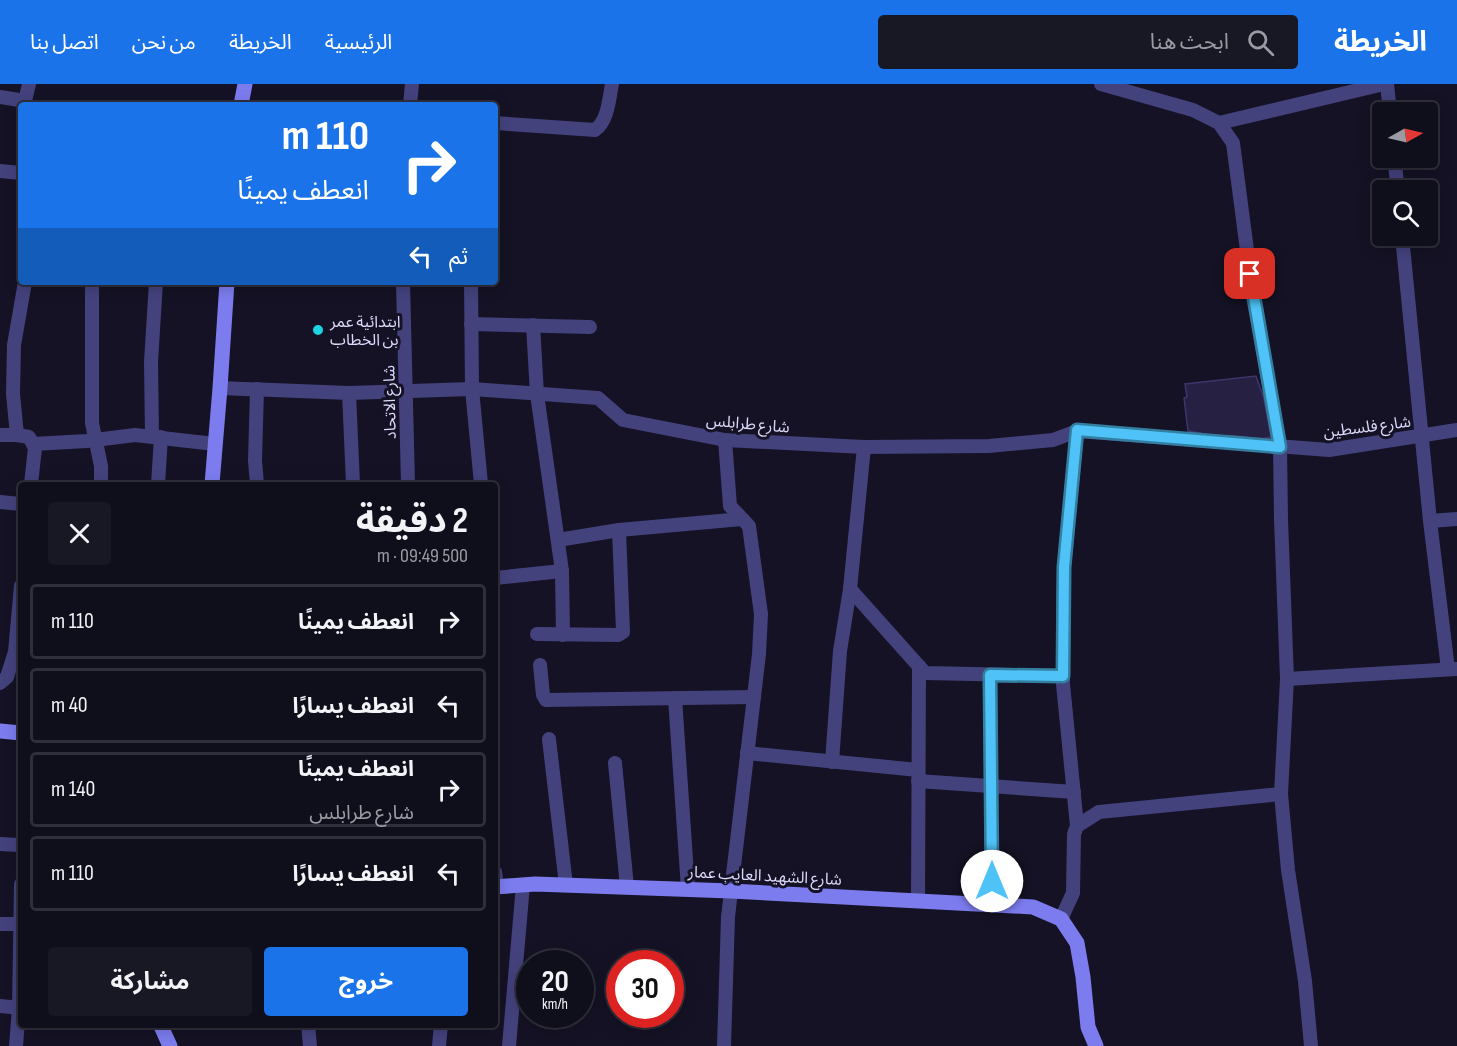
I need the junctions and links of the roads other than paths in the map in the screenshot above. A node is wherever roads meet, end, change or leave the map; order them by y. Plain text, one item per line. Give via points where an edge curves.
1 (29, 84) edge
2 (245, 84) edge
3 (412, 84) edge
4 (612, 84) edge
5 (1101, 84) edge
6 (1385, 84) edge
7 (0, 97) edge
8 (21, 102) edge
9 (25, 102) edge
10 (242, 102) edge
11 (410, 102) edge
12 (1388, 102) edge
13 (498, 123) edge
14 (1219, 123) junction
15 (0, 171) edge
16 (18, 173) edge
17 (1403, 246) edge
18 (24, 285) edge
19 (92, 285) edge
20 (156, 285) edge
21 (227, 285) edge
22 (403, 285) edge
23 (471, 285) edge
24 (471, 324) junction
25 (533, 326) junction
26 (590, 327) dead end
27 (220, 388) junction
28 (257, 389) junction
29 (472, 389) junction
30 (405, 390) junction
31 (349, 393) junction
32 (537, 394) junction
33 (1077, 430) junction
34 (1457, 430) edge
35 (0, 435) edge
36 (17, 435) junction
37 (157, 436) junction
38 (1422, 436) junction
39 (95, 439) junction
40 (725, 440) junction
41 (33, 444) junction
42 (216, 444) junction
43 (864, 447) junction
44 (1280, 447) junction
45 (32, 482) edge
46 (101, 482) edge
47 (158, 482) edge
48 (212, 482) edge
49 (257, 482) edge
50 (353, 482) edge
51 (408, 482) edge
52 (482, 482) edge
53 (0, 502) edge
54 (18, 504) edge
55 (742, 519) junction
56 (1457, 519) edge
57 (1430, 521) junction
58 (619, 530) junction
59 (558, 540) junction
60 (562, 571) junction
61 (498, 578) edge
62 (850, 589) junction
63 (18, 619) edge
64 (537, 634) dead end
65 (563, 635) junction
66 (540, 665) dead end
67 (919, 666) junction
68 (1453, 669) edge
69 (990, 675) junction
70 (1063, 676) junction
71 (1287, 679) junction
72 (0, 683) edge
73 (754, 697) junction
74 (675, 698) junction
75 (549, 739) dead end
76 (747, 753) junction
77 (832, 762) junction
78 (615, 764) dead end
79 (918, 776) junction
80 (992, 786) junction
81 (1074, 792) junction
82 (1281, 794) junction
83 (1077, 826) junction
84 (0, 844) edge
85 (18, 845) edge
86 (498, 882) edge
87 (523, 885) junction
88 (566, 885) junction
89 (627, 887) junction
90 (688, 889) junction
91 (731, 891) junction
92 (918, 901) junction
93 (992, 905) junction
94 (1061, 919) junction
95 (0, 924) edge
96 (18, 924) edge
97 (0, 1006) edge
98 (18, 1008) edge
99 (18, 1027) edge
100 (162, 1028) edge
101 (308, 1028) edge
102 (441, 1028) edge
103 (16, 1046) edge
104 (170, 1046) edge
105 (310, 1046) edge
106 (439, 1046) edge
107 (508, 1046) edge
108 (724, 1046) edge
109 (1096, 1046) edge
110 (1311, 1046) edge

1 - 9 street
2 - 10 street
3 - 11 street
4 - 13 street via 602,125 595,130
5 - 14 street via 1193,110
6 - 12 street
6 - 14 street
7 - 8 street
14 - 44 street via 1233,143 1253,296
15 - 16 street
17 - 38 street
18 - 36 street via 14,345
19 - 39 street
20 - 37 street via 151,362
21 - 27 street
22 - 30 street, شارع الاتحاد
23 - 24 street
24 - 25 street
24 - 29 street
25 - 26 street
25 - 32 street
27 - 28 street, شارع طرابلس
27 - 42 street
28 - 31 street, شارع طرابلس
28 - 49 street
29 - 30 street, شارع طرابلس
29 - 32 street, شارع طرابلس
29 - 52 street
30 - 31 street, شارع طرابلس
30 - 51 street, شارع الاتحاد
31 - 50 street
32 - 40 street, شارع طرابلس via 598,398 622,420
32 - 59 street
33 - 43 street, شارع طرابلس via 1053,440 989,446
33 - 44 street, شارع طرابلس
33 - 70 street via 1064,567
34 - 38 street, شارع فلسطين
35 - 36 street
36 - 41 street via 29,437
37 - 39 street
37 - 42 street
37 - 47 street
38 - 44 street, شارع فلسطين via 1329,450
38 - 57 street
39 - 41 street
39 - 46 street
40 - 43 street, شارع طرابلس
40 - 55 street via 730,506
41 - 45 street
42 - 48 street
43 - 62 street
44 - 71 street
53 - 54 street
55 - 58 street
55 - 73 street via 749,526 761,614
56 - 57 street
57 - 68 street
58 - 59 street
58 - 65 street via 623,632
59 - 60 street
60 - 61 street
60 - 65 street
62 - 67 street
62 - 77 street via 840,651
63 - 72 street via 15,652 7,677
64 - 65 street
66 - 74 street via 546,699
67 - 69 street via 925,674
67 - 79 street
68 - 71 street
69 - 70 street
69 - 80 street
70 - 81 street
71 - 82 street
73 - 74 street
73 - 76 street
74 - 90 street
75 - 88 street
76 - 77 street
76 - 91 street
77 - 79 street
78 - 89 street
79 - 80 street
79 - 92 street
80 - 81 street
80 - 93 street
81 - 83 street
82 - 83 street via 1099,812
82 - 110 street
83 - 94 street via 1073,893
84 - 85 street
86 - 87 street, شارع الشهيد العايب عمار
87 - 88 street, شارع الشهيد العايب عمار
87 - 107 street
88 - 89 street, شارع الشهيد العايب عمار
89 - 90 street, شارع الشهيد العايب عمار
90 - 91 street, شارع الشهيد العايب عمار
91 - 92 street, شارع الشهيد العايب عمار
91 - 108 street
92 - 93 street, شارع الشهيد العايب عمار
93 - 94 street, شارع الشهيد العايب عمار via 1033,907
94 - 109 street via 1077,943 1088,1027
95 - 96 street
97 - 98 street
99 - 103 street
100 - 104 street
101 - 105 street
102 - 106 street

